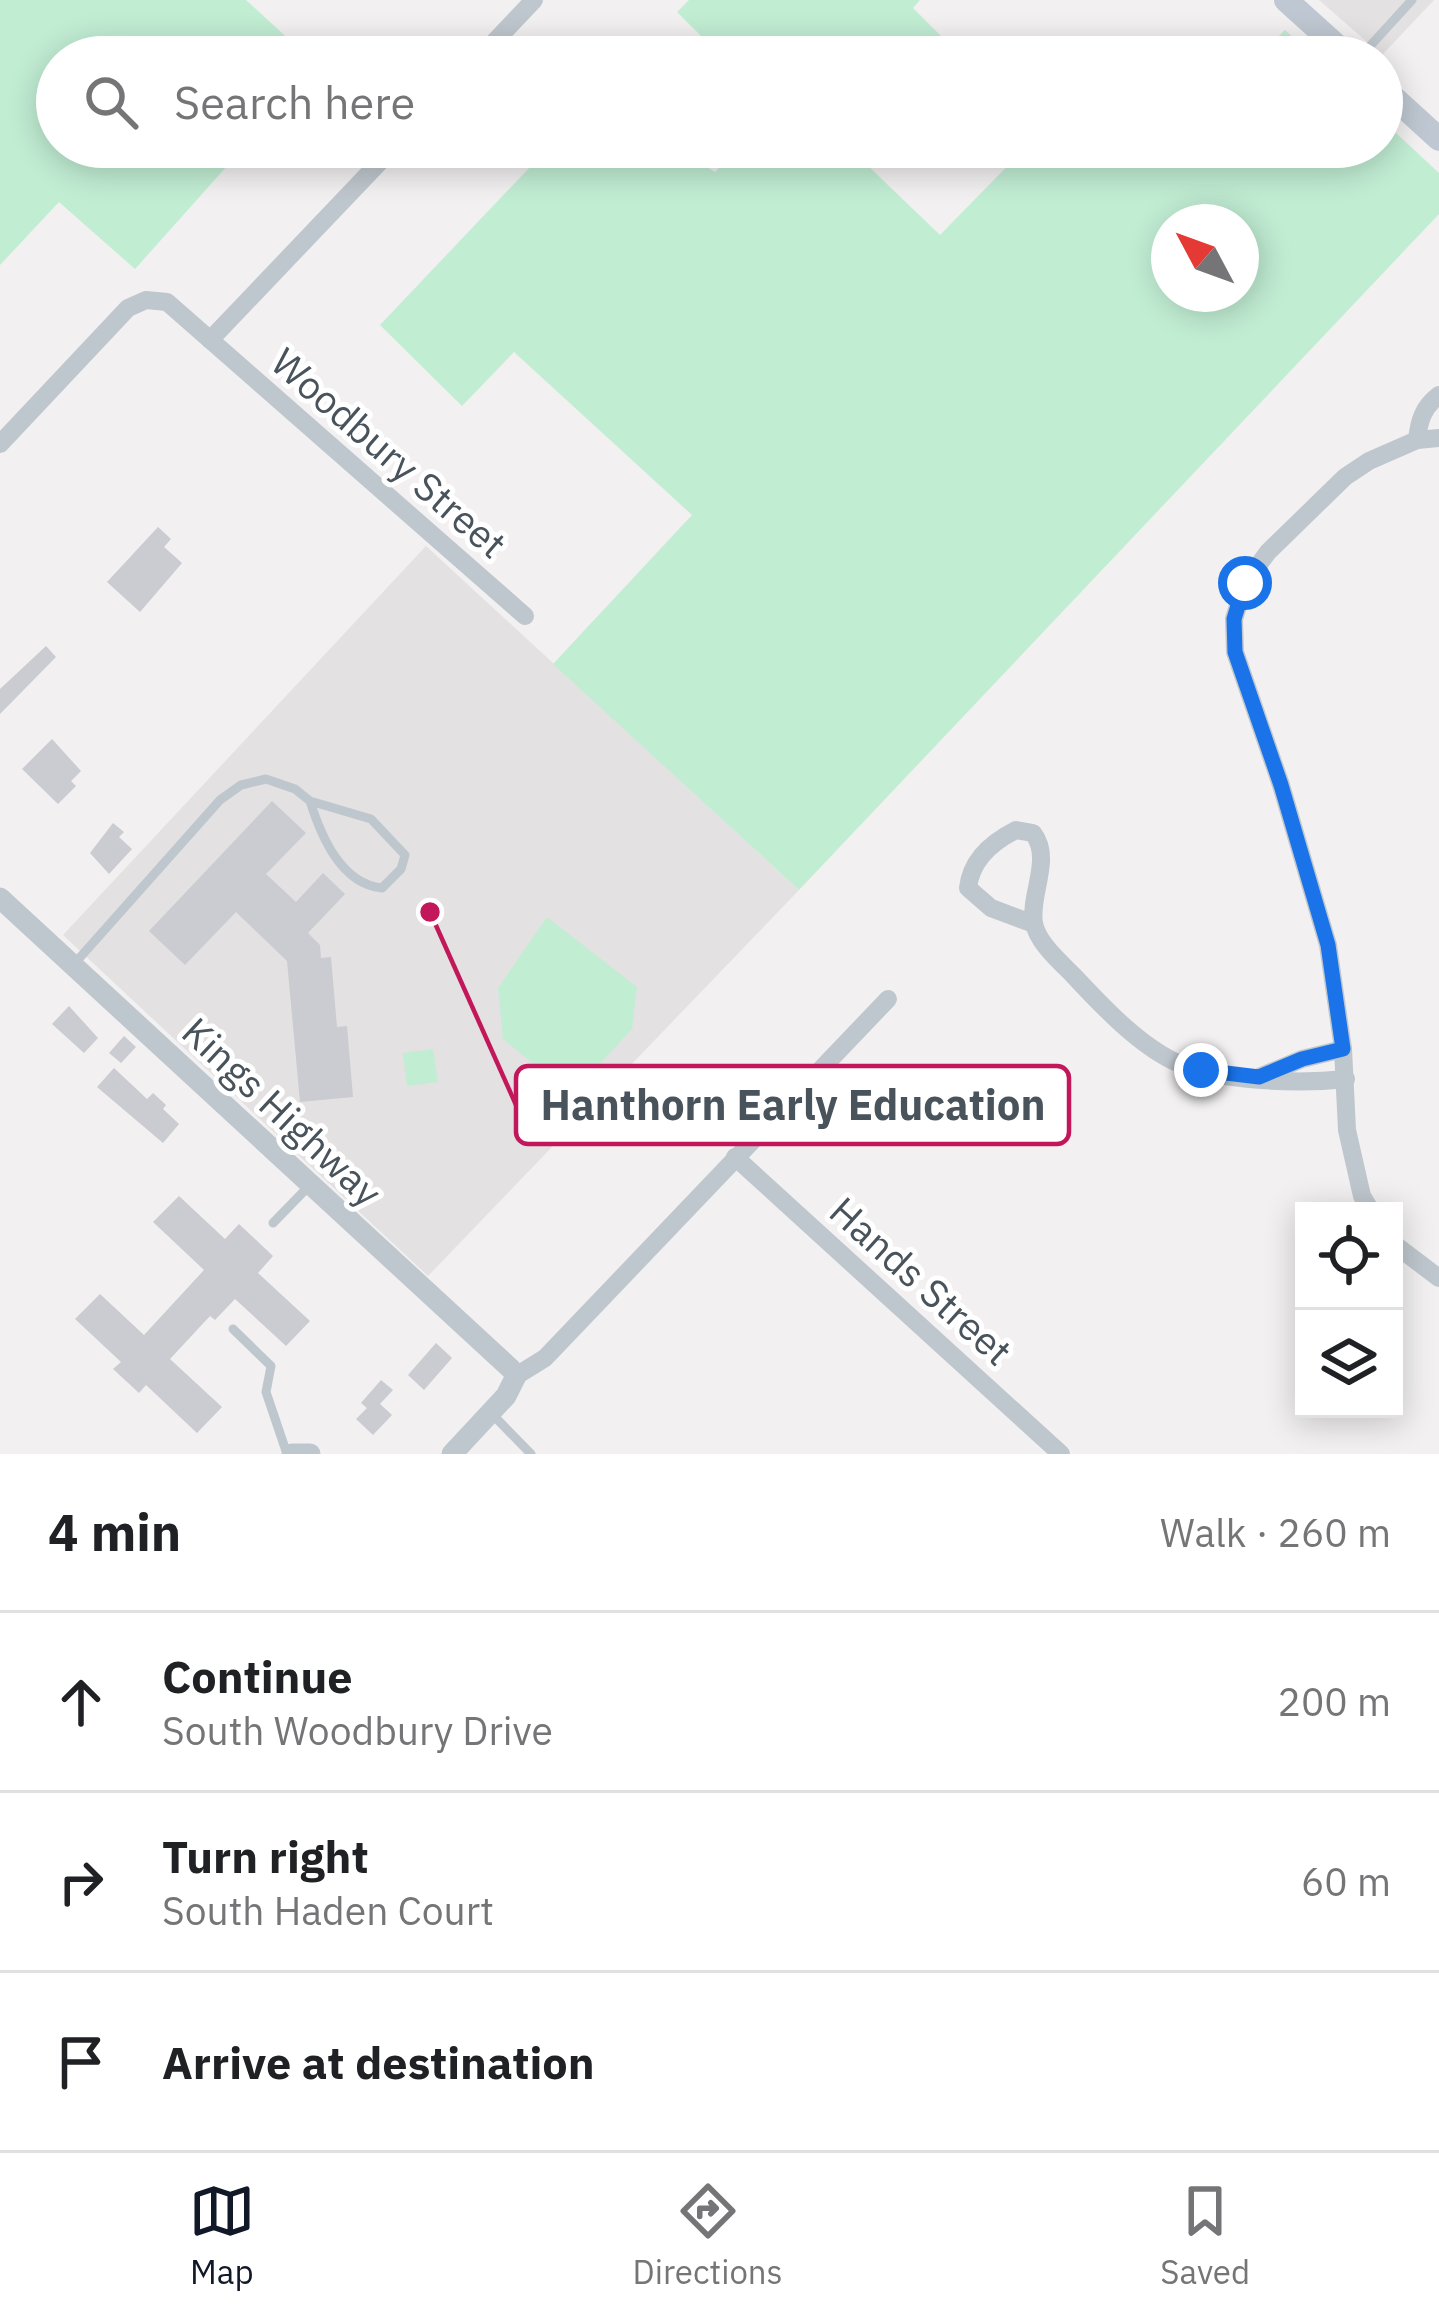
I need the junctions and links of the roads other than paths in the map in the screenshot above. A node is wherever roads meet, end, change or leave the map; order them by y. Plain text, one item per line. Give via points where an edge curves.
1 (534, 0) edge
2 (1286, 0) edge
3 (1412, 0) edge
4 (500, 36) edge
5 (1326, 36) edge
6 (1379, 36) edge
7 (1403, 106) edge
8 (1439, 139) edge
9 (374, 168) edge
10 (210, 340) junction
11 (1439, 395) edge
12 (1439, 439) edge
13 (1418, 440) junction
14 (0, 444) edge
15 (525, 616) dead end
16 (310, 801) junction
17 (0, 898) edge
18 (1034, 924) junction
19 (73, 966) junction
20 (888, 999) dead end
21 (1343, 1049) junction
22 (1259, 1077) junction
23 (1346, 1079) junction
24 (735, 1157) junction
25 (309, 1186) junction
26 (1366, 1202) edge
27 (273, 1223) dead end
28 (1403, 1251) edge
29 (1439, 1278) edge
30 (232, 1329) dead end
31 (515, 1376) junction
32 (491, 1412) junction
33 (290, 1454) edge
34 (310, 1454) edge
35 (452, 1454) edge
36 (531, 1454) edge
37 (1061, 1454) edge

1 - 4 street
2 - 5 main road
3 - 6 lane
7 - 8 main road
9 - 10 street
10 - 14 street, Woodbury Street via 167,302 128,308
10 - 15 street, Woodbury Street
11 - 13 street via 1419,422
12 - 13 street
13 - 21 street via 1345,477 1268,552 1245,583 1234,619 1235,652 1328,945
16 - 16 lane via 371,819 405,855 393,879 366,886 329,850
16 - 19 lane via 266,779 241,785
17 - 19 street, Kings Highway
18 - 18 street via 1041,845 1033,833 1016,830 970,869 968,888 991,908
18 - 22 street via 1110,1014 1177,1063
19 - 25 street, Kings Highway
20 - 24 street
21 - 22 street
21 - 23 street
22 - 23 street
23 - 26 street via 1347,1130
24 - 31 street via 545,1358
24 - 37 street, Hands Street
25 - 27 lane
25 - 31 street, Kings Highway
28 - 29 street
30 - 33 lane via 272,1366 266,1392
31 - 32 street
32 - 35 street
32 - 36 lane
33 - 34 street

